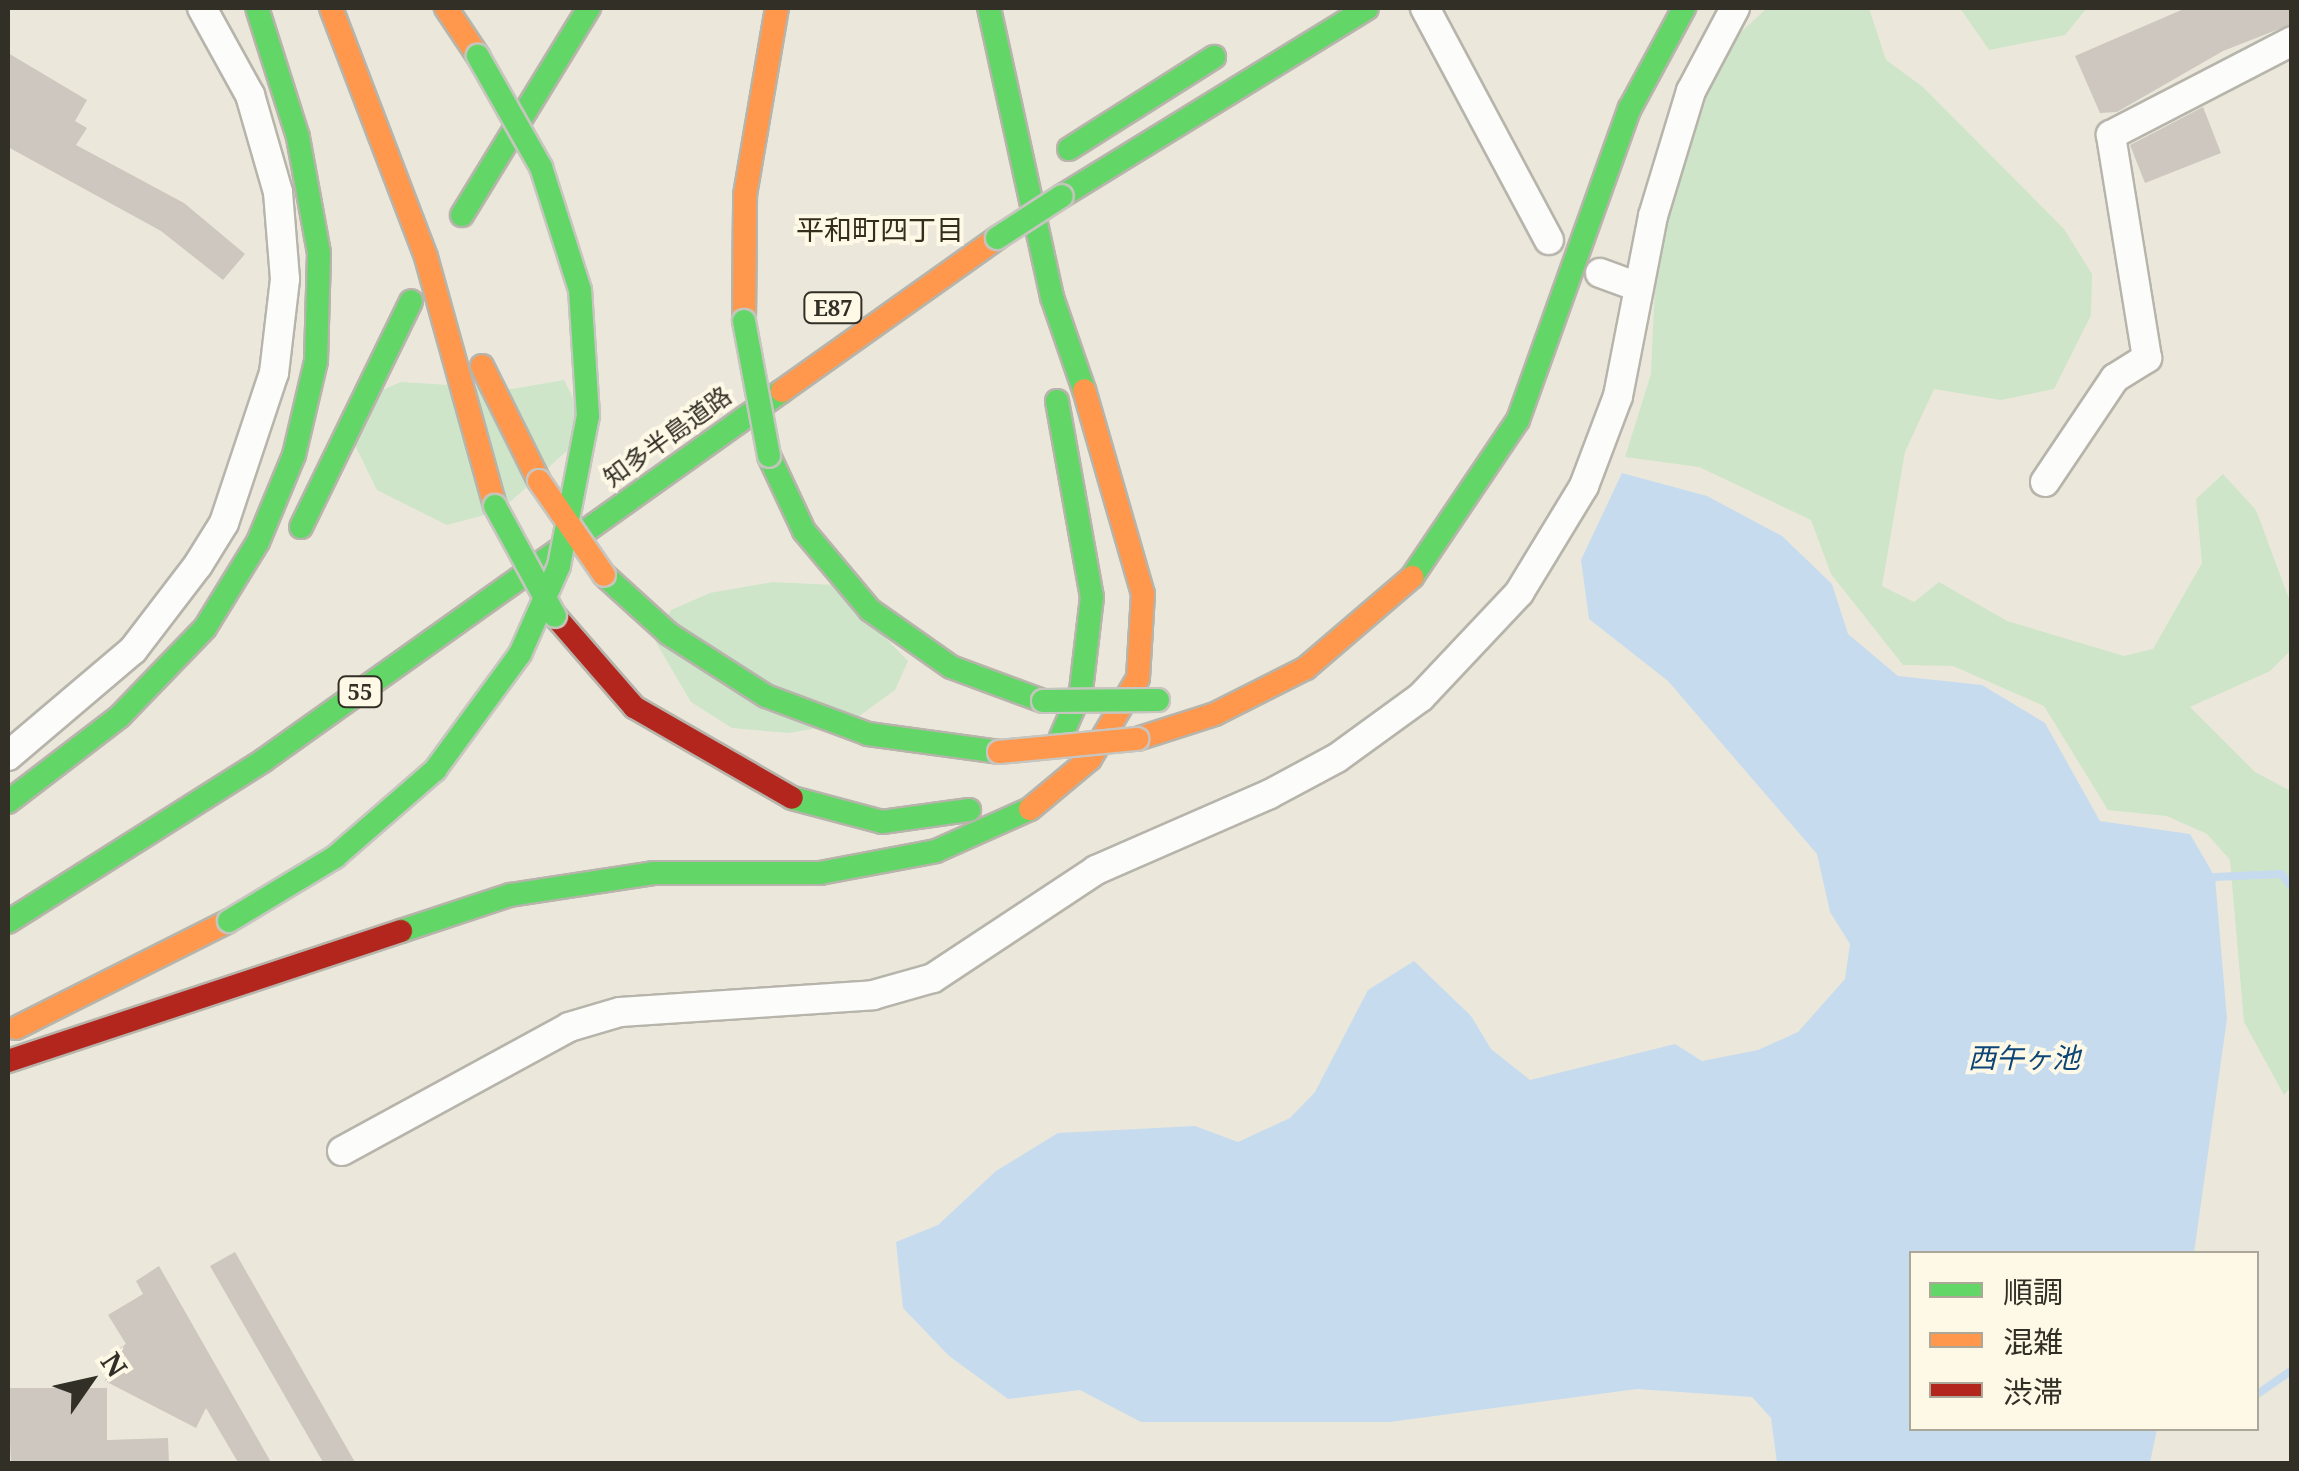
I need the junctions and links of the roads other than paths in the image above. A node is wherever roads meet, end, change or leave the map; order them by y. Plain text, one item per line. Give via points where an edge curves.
1 (202, 8) edge
2 (257, 8) edge
3 (331, 8) edge
4 (346, 8) edge
5 (446, 8) edge
6 (590, 8) edge
7 (777, 8) edge
8 (989, 8) edge
9 (1367, 8) edge
10 (1425, 8) edge
11 (1684, 8) edge
12 (1735, 8) edge
13 (2292, 41) edge
14 (1230, 48) dead end
15 (1017, 139) junction
16 (1004, 192) dead end
17 (462, 216) dead end
18 (1550, 240) dead end
19 (1600, 273) dead end
20 (1636, 286) junction
21 (411, 301) dead end
22 (776, 348) dead end
23 (728, 382) dead end
24 (702, 444) joint
25 (598, 474) dead end
26 (2045, 482) dead end
27 (1442, 542) junction
28 (293, 544) dead end
29 (490, 553) dead end
30 (228, 640) dead end
31 (8, 756) edge
32 (1029, 775) dead end
33 (1008, 790) dead end
34 (8, 803) edge
35 (8, 922) edge
36 (8, 1032) edge
37 (8, 1060) edge
38 (342, 1150) dead end

1 - 31 street via 250,95 278,192 285,279 274,372 224,522 170,606 133,650
2 - 34 highway via 298,136 318,253 316,361 294,455 258,542 205,628 120,716
3 - 33 highway, bridge via 420,240 495,506 555,616 634,707 726,771 785,798 846,816 910,822 972,809
4 - 27 highway, bridge via 409,151 482,366 539,481 604,575 670,634 766,696 868,734 999,752 1072,752 1137,739 1216,714 1306,668 1396,596
5 - 36 highway, bridge via 540,167 580,290 588,416 559,566 512,667 435,770 334,857 229,921
6 - 17 highway
7 - 27 highway, bridge via 745,195 744,320 769,456 804,530 870,610 951,667 1043,701 1158,700 1199,690 1320,634
8 - 15 highway
9 - 24 highway, 知多半島道路 / E87, bridge via 997,238
10 - 18 street
11 - 27 highway via 1630,108 1518,420
12 - 20 street via 1690,92
13 - 26 street via 2111,136 2147,358 2115,378
14 - 16 highway
15 - 32 highway via 1011,164 1092,597 1081,691 1059,742
15 - 37 highway via 1052,296 1119,492 1143,594 1138,678 1120,720 1057,790 976,838 885,863 820,873 652,873 510,896
19 - 20 street
20 - 38 street via 1618,396 1584,486 1519,593 1421,697 1337,758 1150,841 934,978 873,996 620,1012 569,1027
21 - 28 highway
22 - 23 highway, 知多半島道路 / E87
24 - 35 highway, 知多半島道路 / 55 via 264,760
25 - 29 highway, 知多半島道路
30 - 34 highway via 166,700

